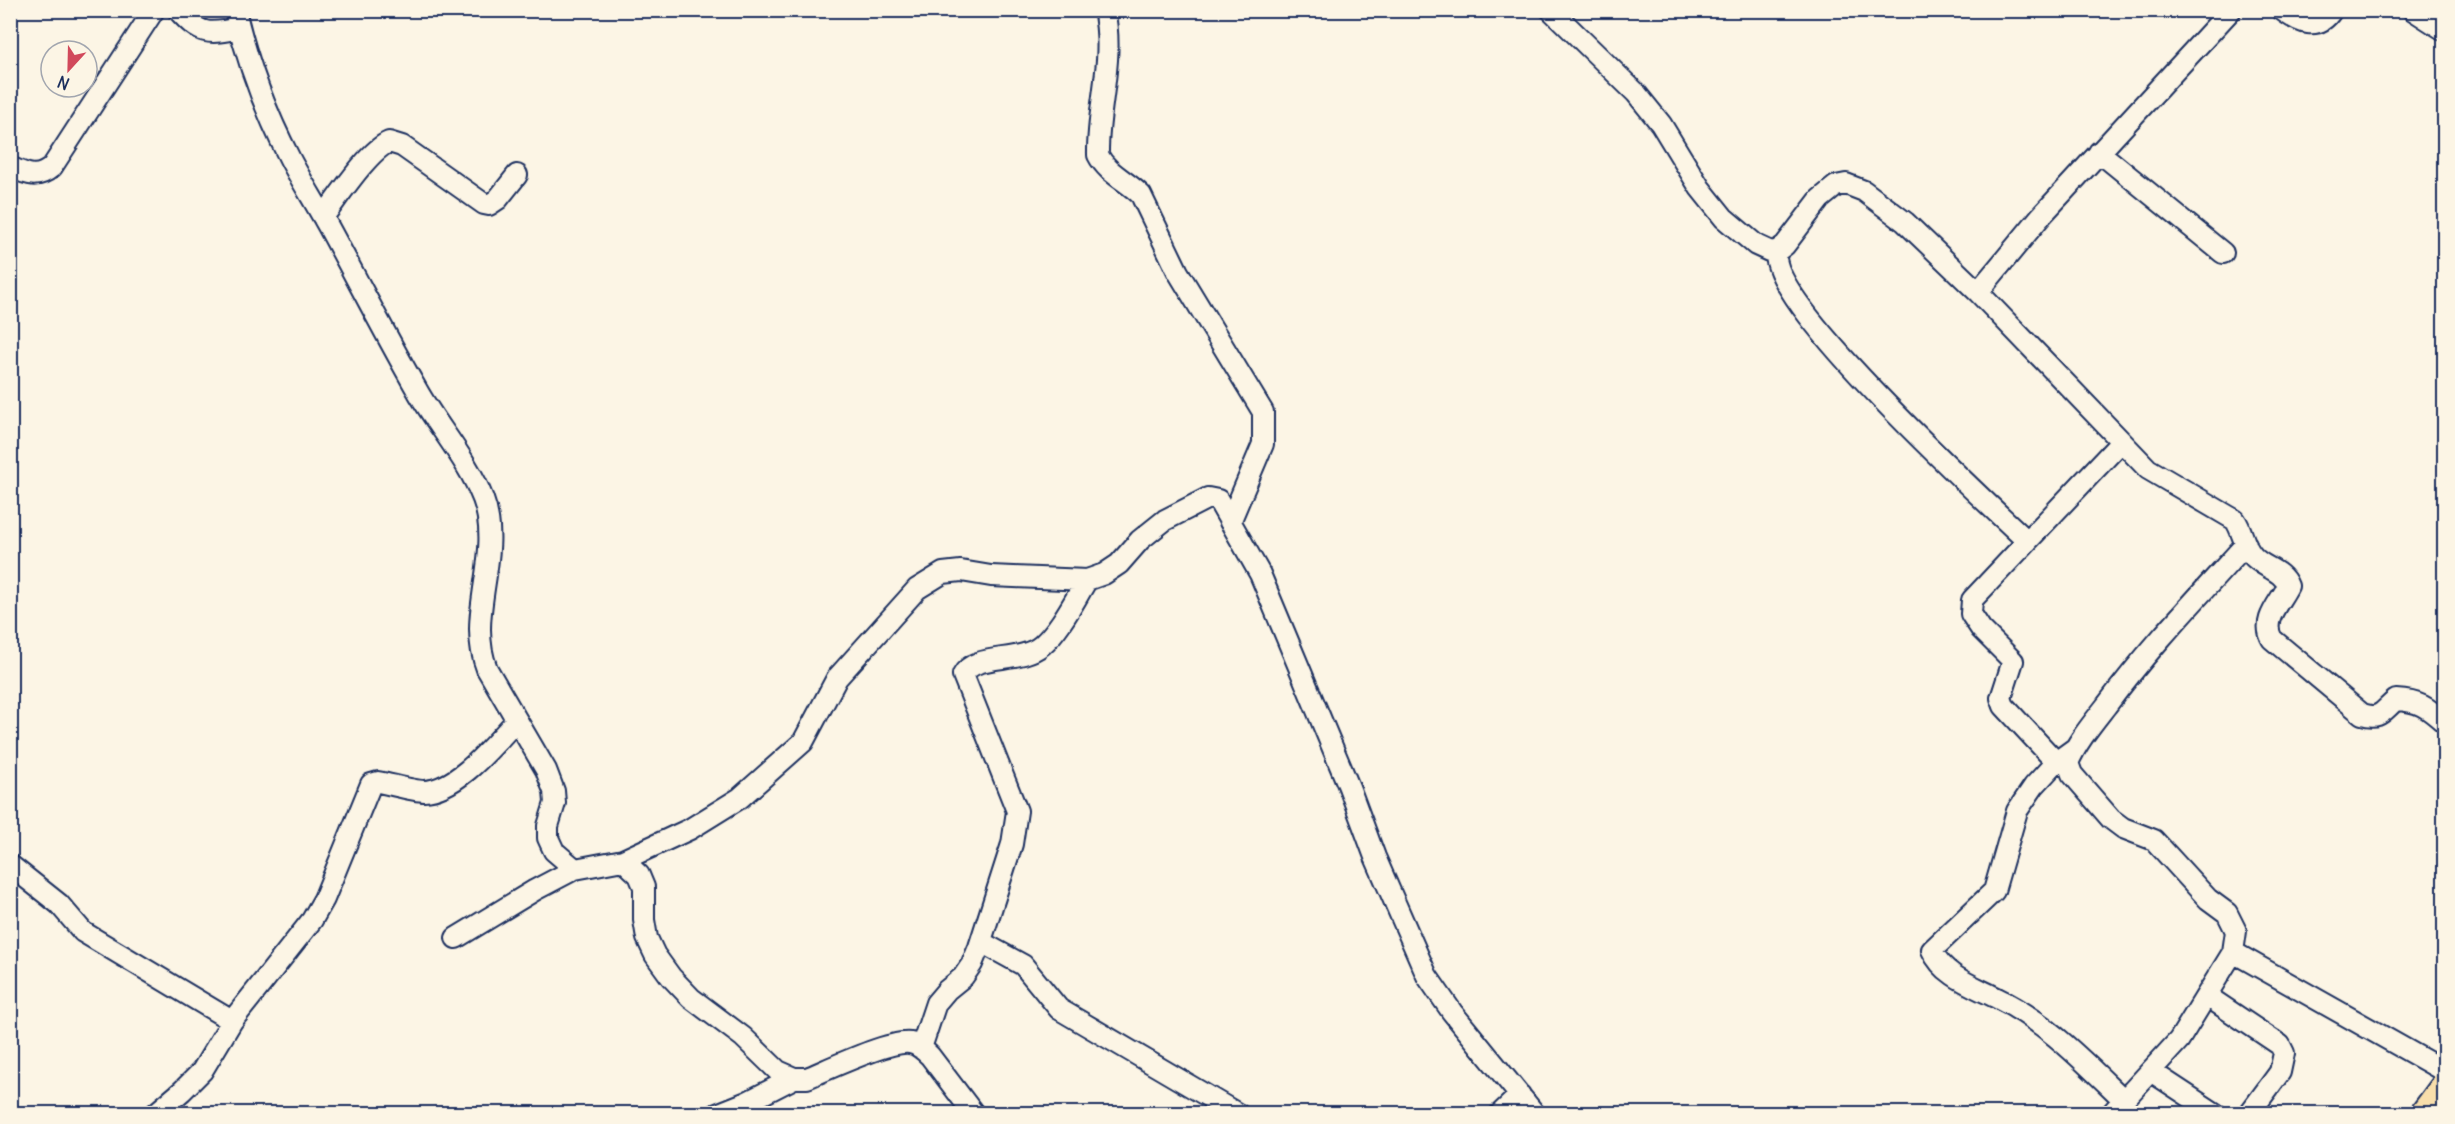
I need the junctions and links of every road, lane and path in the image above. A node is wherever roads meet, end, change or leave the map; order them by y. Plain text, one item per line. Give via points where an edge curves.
1 (154, 10) edge
2 (178, 10) edge
3 (1104, 10) edge
4 (1551, 10) edge
5 (2231, 10) edge
6 (2282, 10) edge
7 (2332, 10) edge
8 (2414, 10) edge
9 (237, 19) edge
10 (2445, 30) edge
11 (2098, 152) junction
12 (10, 166) edge
13 (517, 175) dead end
14 (323, 218) junction
15 (1776, 252) junction
16 (2223, 253) dead end
17 (1978, 292) junction
18 (2121, 442) junction
19 (1230, 522) junction
20 (2027, 541) junction
21 (2246, 544) junction
22 (1087, 580) junction
23 (516, 721) junction
24 (2445, 722) edge
25 (2074, 749) junction
26 (2056, 762) junction
27 (623, 860) junction
28 (10, 865) edge
29 (575, 869) junction
30 (456, 938) dead end
31 (981, 942) junction
32 (2233, 952) junction
33 (2207, 996) junction
34 (232, 1022) junction
35 (921, 1048) junction
36 (2445, 1071) edge
37 (2152, 1072) junction
38 (794, 1078) junction
39 (2445, 1084) edge
40 (1520, 1095) junction
41 (2118, 1107) edge
42 (750, 1108) edge
43 (154, 1113) edge
44 (717, 1113) edge
45 (974, 1113) edge
46 (1238, 1113) edge
47 (1500, 1113) edge
48 (1535, 1113) edge
49 (2216, 1113) edge
50 (2249, 1113) edge
51 (2422, 1113) edge

1 - 12 street via 52,167 33,176
2 - 9 street via 206,33
3 - 19 street via 1108,57 1098,155 1106,168 1141,195 1178,272 1263,412 1263,444
4 - 15 street via 1642,100 1710,203 1756,245
5 - 11 street
6 - 7 street via 2297,22 2317,24
8 - 10 street
9 - 14 street via 267,110
11 - 16 street
11 - 17 street
13 - 14 street via 498,199 484,204 402,146 389,142 361,169
14 - 23 street via 418,393 483,499 489,528 478,626 481,653
15 - 17 street via 1820,199 1846,183 1864,191 1905,222
15 - 20 street via 1775,260 1788,285 1871,389
17 - 18 street
18 - 20 street
18 - 21 street via 2148,469 2235,520
19 - 22 street via 1218,500 1208,498 1165,520 1119,564
19 - 40 street via 1260,574 1427,976
20 - 26 street via 1972,600 1971,614 2013,661 2001,698 2004,706
21 - 24 street via 2252,556 2285,578 2288,586 2267,623 2272,639 2362,714 2380,715 2396,700 2409,700 2424,705
21 - 25 street via 2122,684
22 - 27 street via 961,572 943,573 926,582 837,678 803,742 787,758 740,798 690,830
22 - 31 street via 1043,644 1026,655 974,663 963,675 1017,811 1012,844
23 - 29 street via 554,791 555,803 548,826 551,845
23 - 34 street via 485,754 440,788 423,791 371,784 312,920
25 - 26 street
25 - 32 street via 2068,764 2072,774 2111,819 2154,840 2208,899 2227,913 2236,931
26 - 41 street via 2017,811 1994,891 1932,950 1949,973 2054,1034
27 - 29 street
27 - 38 street via 639,875 644,887 647,938 671,977 778,1071
28 - 34 street via 59,904 83,932
29 - 30 street
31 - 35 street via 963,977 936,1003
31 - 46 street via 1023,965 1059,1009
32 - 33 street
32 - 36 street
33 - 37 street via 2179,1040
33 - 50 street via 2280,1045 2284,1053 2280,1072
34 - 43 street via 202,1071
35 - 38 street via 910,1043 890,1046 807,1078
35 - 45 street
37 - 41 street
37 - 49 street
38 - 42 street
39 - 51 main road
40 - 47 street
40 - 48 street
42 - 44 street

